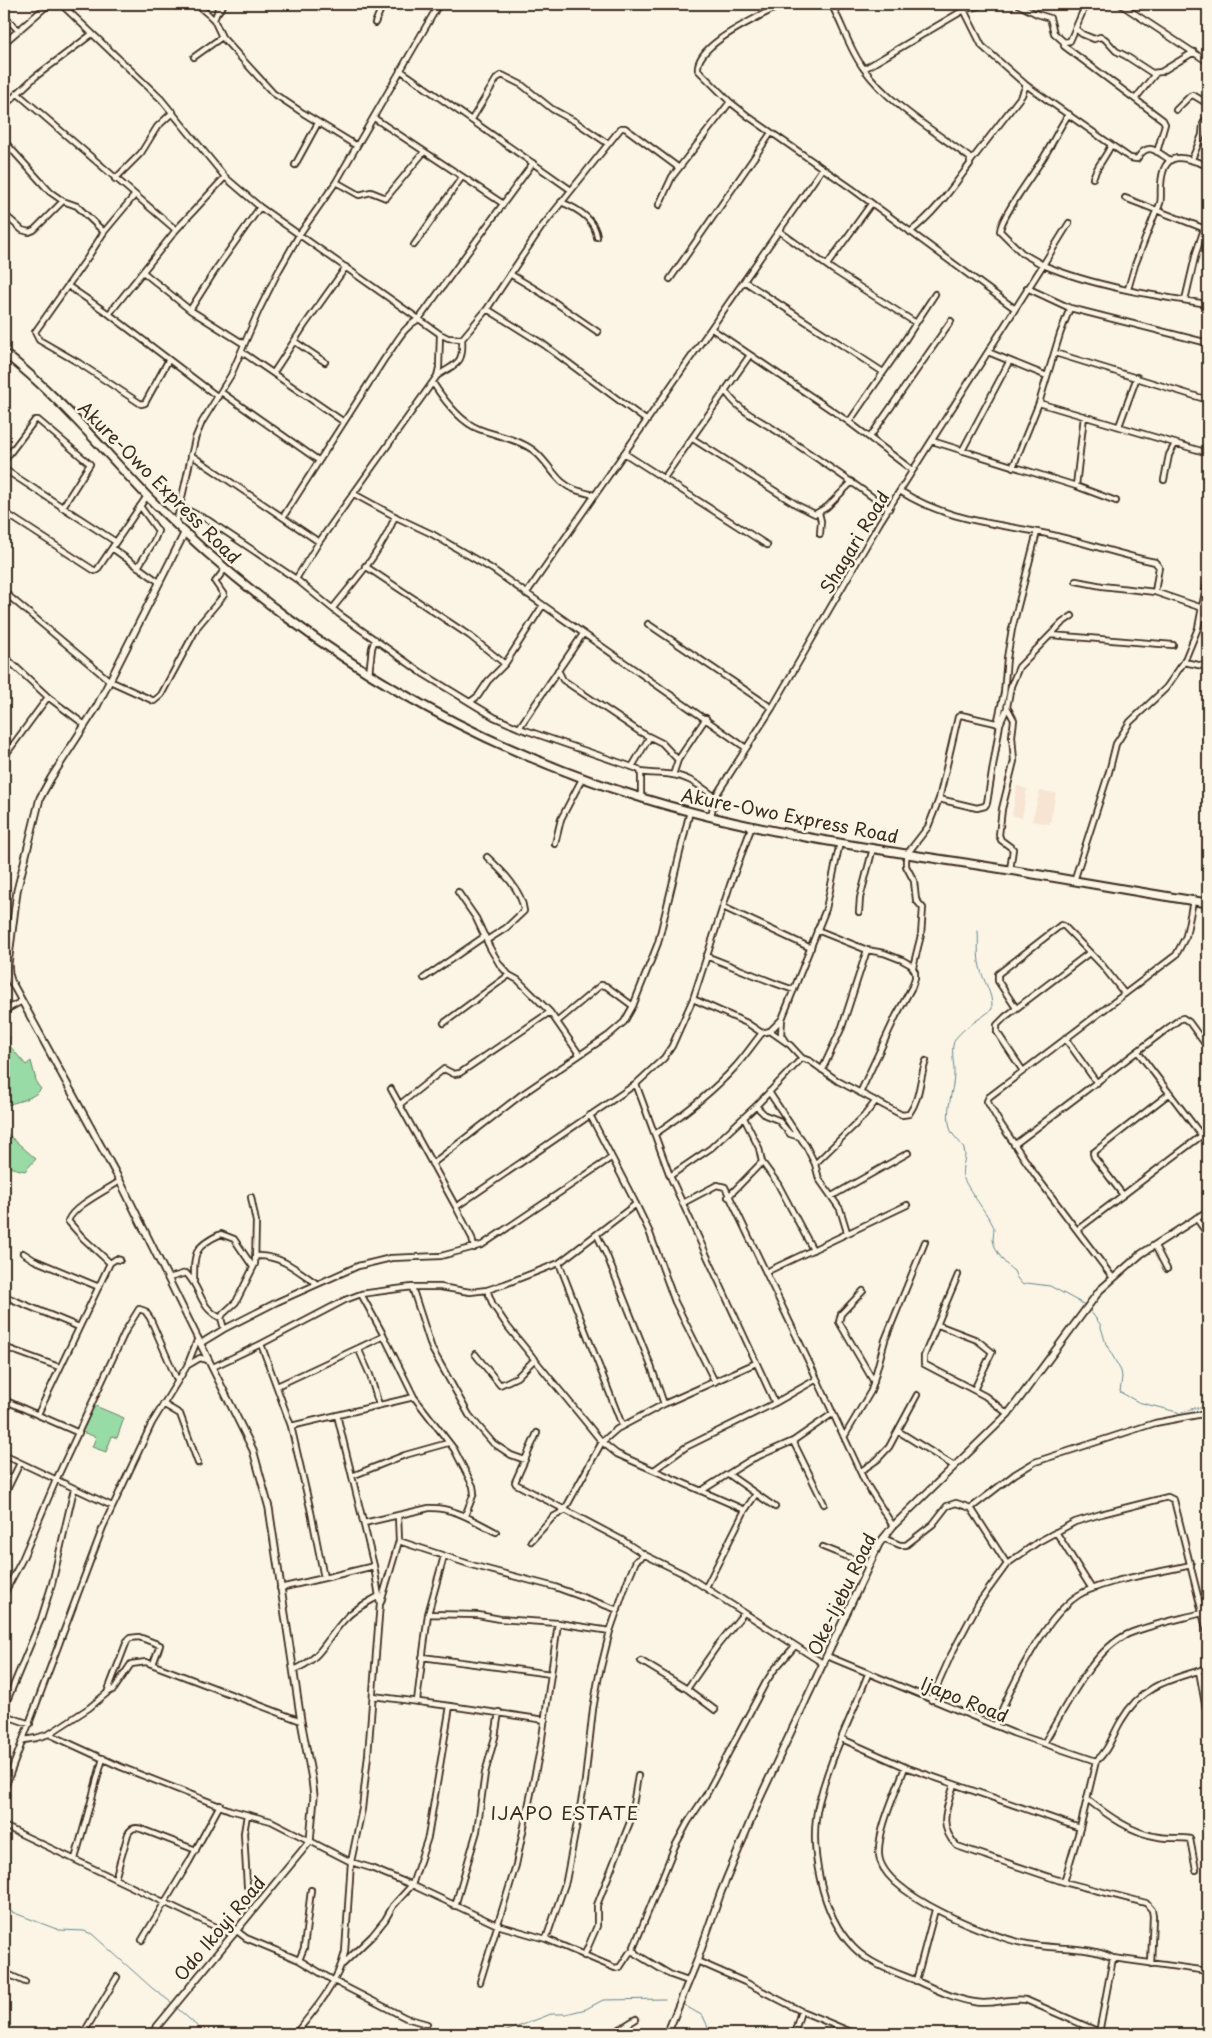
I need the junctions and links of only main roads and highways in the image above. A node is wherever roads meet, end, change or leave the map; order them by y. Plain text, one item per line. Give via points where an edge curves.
1 (4, 353) edge
2 (185, 532) junction
3 (1208, 903) edge
4 (6, 975) edge
5 (1208, 1211) edge
6 (151, 2034) edge
7 (666, 2034) edge

1 - 2 highway, Akure-Owo Express Road via 76,420
2 - 3 highway, Akure-Owo Express Road via 288,619 369,674 492,740 583,777 641,798 752,826
2 - 4 main road via 110,681 40,798 17,891
4 - 6 main road, Odo Ikoyi Road via 120,1181 257,1461 269,1508 314,1796 310,1841
5 - 7 main road, Oke-Ijebu Road via 1141,1254 1113,1278 1086,1306 1019,1402 883,1538 760,1798

